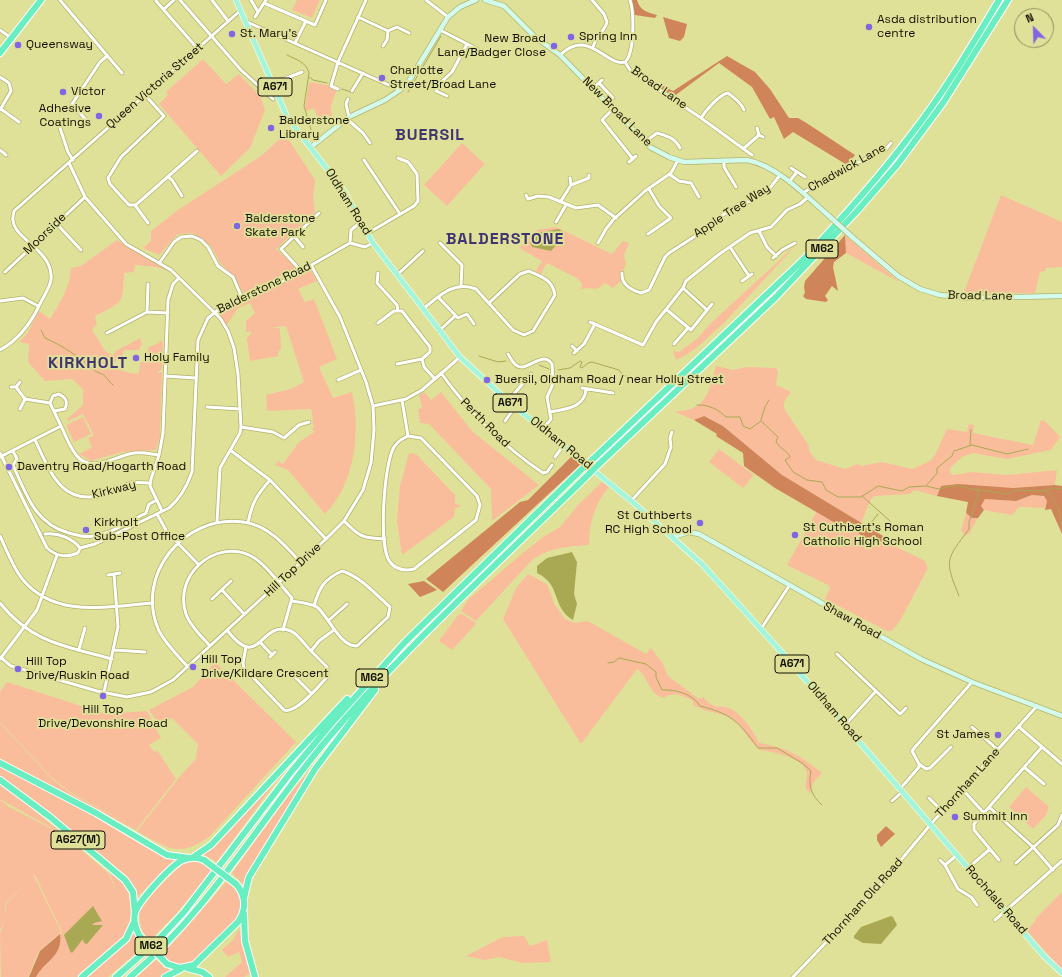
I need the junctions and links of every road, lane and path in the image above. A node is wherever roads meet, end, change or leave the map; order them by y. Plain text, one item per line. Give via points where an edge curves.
1 (36, 0) edge
2 (42, 0) edge
3 (60, 0) edge
4 (174, 0) edge
5 (180, 0) edge
6 (212, 0) edge
7 (236, 0) edge
8 (251, 0) edge
9 (326, 0) edge
10 (366, 0) edge
11 (426, 0) edge
12 (476, 0) edge
13 (485, 0) edge
14 (592, 0) edge
15 (630, 0) edge
16 (999, 0) edge
17 (1008, 0) edge
18 (156, 1) edge
19 (265, 2) edge
20 (164, 10) junction
21 (241, 10) junction
22 (258, 12) junction
23 (254, 17) dead end
24 (358, 17) junction
25 (448, 17) junction
26 (228, 21) junction
27 (306, 21) junction
28 (247, 22) junction
29 (0, 30) edge
30 (440, 30) junction
31 (388, 31) junction
32 (409, 33) dead end
33 (211, 36) junction
34 (10, 37) junction
35 (295, 44) junction
36 (467, 44) junction
37 (383, 46) dead end
38 (0, 47) edge
39 (593, 47) junction
40 (197, 48) junction
41 (477, 49) dead end
42 (0, 53) edge
43 (560, 55) junction
44 (107, 56) junction
45 (338, 62) junction
46 (625, 62) junction
47 (302, 72) dead end
48 (122, 73) dead end
49 (362, 73) junction
50 (0, 77) edge
51 (602, 80) dead end
52 (274, 83) junction
53 (599, 83) junction
54 (338, 89) dead end
55 (592, 89) junction
56 (400, 90) junction
57 (352, 91) dead end
58 (145, 95) junction
59 (447, 96) dead end
60 (613, 98) dead end
61 (273, 99) dead end
62 (348, 99) dead end
63 (0, 109) edge
64 (613, 109) junction
65 (744, 110) dead end
66 (348, 118) junction
67 (701, 118) junction
68 (88, 121) dead end
69 (19, 122) dead end
70 (60, 128) dead end
71 (757, 128) dead end
72 (645, 142) junction
73 (370, 143) dead end
74 (892, 143) dead end
75 (311, 147) junction
76 (680, 148) dead end
77 (743, 149) junction
78 (0, 150) edge
79 (196, 151) dead end
80 (6, 155) dead end
81 (752, 155) dead end
82 (398, 158) dead end
83 (73, 160) junction
84 (364, 160) dead end
85 (678, 160) junction
86 (724, 160) junction
87 (69, 162) junction
88 (629, 162) dead end
89 (791, 168) dead end
90 (798, 172) junction
91 (669, 174) junction
92 (780, 176) junction
93 (168, 177) junction
94 (590, 177) dead end
95 (805, 177) dead end
96 (570, 178) dead end
97 (789, 182) junction
98 (571, 185) junction
99 (736, 187) dead end
100 (649, 188) junction
101 (803, 193) junction
102 (526, 195) dead end
103 (182, 196) dead end
104 (84, 197) junction
105 (699, 197) dead end
106 (807, 198) junction
107 (561, 201) junction
108 (135, 205) junction
109 (566, 205) junction
110 (319, 213) dead end
111 (400, 214) junction
112 (829, 216) joint
113 (616, 218) junction
114 (361, 222) junction
115 (556, 222) dead end
116 (56, 223) junction
117 (148, 223) dead end
118 (759, 231) junction
119 (368, 233) junction
120 (648, 234) dead end
121 (294, 236) junction
122 (350, 243) junction
123 (374, 243) junction
124 (440, 243) dead end
125 (598, 243) dead end
126 (795, 243) dead end
127 (33, 245) junction
128 (303, 247) dead end
129 (730, 247) junction
130 (81, 250) dead end
131 (423, 251) dead end
132 (160, 262) junction
133 (311, 266) junction
134 (301, 271) junction
135 (5, 272) dead end
136 (622, 272) dead end
137 (378, 273) dead end
138 (397, 275) junction
139 (682, 277) dead end
140 (179, 278) junction
141 (686, 281) junction
142 (742, 281) dead end
143 (909, 282) junction
144 (148, 284) dead end
145 (461, 286) junction
146 (906, 287) dead end
147 (683, 288) junction
148 (1062, 296) edge
149 (242, 298) junction
150 (438, 298) junction
151 (0, 301) edge
152 (489, 303) junction
153 (712, 304) dead end
154 (38, 306) junction
155 (422, 309) junction
156 (706, 309) junction
157 (666, 310) junction
158 (398, 311) junction
159 (147, 312) junction
160 (168, 313) junction
161 (214, 313) junction
162 (455, 316) junction
163 (590, 322) dead end
164 (378, 323) dead end
165 (474, 324) dead end
166 (595, 324) junction
167 (688, 328) junction
168 (439, 331) junction
169 (108, 333) dead end
170 (674, 344) dead end
171 (572, 346) dead end
172 (0, 350) edge
173 (508, 354) dead end
174 (460, 357) junction
175 (422, 359) junction
176 (397, 364) dead end
177 (361, 370) junction
178 (441, 373) junction
179 (531, 374) dead end
180 (165, 376) junction
181 (196, 378) junction
182 (435, 379) junction
183 (338, 380) dead end
184 (20, 382) dead end
185 (11, 387) dead end
186 (16, 387) junction
187 (582, 388) dead end
188 (586, 389) junction
189 (610, 394) dead end
190 (26, 399) junction
191 (402, 400) junction
192 (508, 401) junction
193 (50, 403) junction
194 (373, 406) junction
195 (207, 407) dead end
196 (515, 407) junction
197 (240, 409) junction
198 (20, 410) dead end
199 (54, 411) junction
200 (550, 412) junction
201 (505, 421) dead end
202 (309, 422) dead end
203 (61, 426) junction
204 (241, 427) junction
205 (543, 429) junction
206 (672, 432) dead end
207 (408, 436) junction
208 (35, 440) junction
209 (564, 445) junction
210 (230, 450) junction
211 (13, 451) junction
212 (159, 455) junction
213 (1, 456) edge
214 (555, 457) dead end
215 (552, 466) dead end
216 (270, 480) junction
217 (150, 483) junction
218 (157, 500) junction
219 (631, 501) junction
220 (162, 511) junction
221 (157, 514) junction
222 (344, 521) junction
223 (217, 522) junction
224 (248, 523) junction
225 (54, 528) junction
226 (45, 534) dead end
227 (52, 534) junction
228 (76, 535) junction
229 (0, 536) edge
230 (673, 537) junction
231 (326, 539) junction
232 (385, 539) junction
233 (74, 541) junction
234 (178, 542) junction
235 (80, 548) junction
236 (57, 555) junction
237 (301, 563) junction
238 (198, 564) junction
239 (120, 573) dead end
240 (114, 574) junction
241 (108, 575) dead end
242 (231, 581) dead end
243 (278, 583) junction
244 (789, 586) junction
245 (222, 590) junction
246 (43, 597) junction
247 (212, 599) dead end
248 (292, 599) junction
249 (0, 603) edge
250 (153, 603) junction
251 (347, 604) dead end
252 (116, 606) junction
253 (314, 606) junction
254 (244, 614) junction
255 (329, 620) junction
256 (24, 628) junction
257 (85, 628) dead end
258 (761, 629) junction
259 (227, 630) junction
260 (283, 630) junction
261 (334, 630) junction
262 (260, 642) junction
263 (405, 642) junction
264 (210, 646) junction
265 (246, 647) junction
266 (79, 650) junction
267 (114, 650) junction
268 (311, 651) junction
269 (145, 652) dead end
270 (837, 654) dead end
271 (272, 655) dead end
272 (0, 658) edge
273 (401, 658) junction
274 (112, 659) junction
275 (187, 666) junction
276 (292, 674) dead end
277 (972, 682) junction
278 (876, 691) junction
279 (104, 692) junction
280 (311, 693) junction
281 (1037, 706) junction
282 (906, 708) dead end
283 (1062, 716) edge
284 (845, 725) junction
285 (979, 726) dead end
286 (1019, 727) junction
287 (951, 747) dead end
288 (1042, 747) junction
289 (998, 750) junction
290 (0, 763) edge
291 (919, 764) junction
292 (1062, 764) edge
293 (1024, 767) junction
294 (0, 780) edge
295 (1044, 784) dead end
296 (901, 790) junction
297 (963, 790) junction
298 (929, 798) dead end
299 (892, 801) dead end
300 (989, 807) junction
301 (943, 812) junction
302 (984, 813) junction
303 (1062, 815) edge
304 (931, 824) junction
305 (1033, 847) junction
306 (990, 849) junction
307 (957, 855) junction
308 (191, 858) junction
309 (940, 860) dead end
310 (999, 860) dead end
311 (1062, 861) edge
312 (1016, 863) dead end
313 (945, 865) junction
314 (968, 868) junction
315 (1053, 870) junction
316 (244, 898) junction
317 (977, 905) dead end
318 (244, 909) junction
319 (1006, 911) junction
320 (134, 917) junction
321 (995, 920) dead end
322 (185, 968) junction
323 (1062, 974) edge
324 (82, 977) edge
325 (116, 977) edge
326 (130, 977) edge
327 (165, 977) edge
328 (209, 977) edge
329 (255, 977) edge
330 (793, 977) edge

1 - 34 highway
2 - 34 highway
3 - 44 street
4 - 20 street
5 - 33 street
6 - 26 street
7 - 21 main road, Oldham Road / A671
8 - 22 street
9 - 27 street via 315,25
10 - 24 street
11 - 25 street
12 - 25 main road via 460,7
13 - 43 main road via 504,6 535,37
14 - 39 street via 604,14 607,22
15 - 46 street via 633,26 629,57
16 - 263 highway, M62, bridge via 913,132 833,228
17 - 273 highway, M62, bridge via 943,103 897,165 863,204 776,297 452,605
18 - 20 street
19 - 22 street
19 - 27 street
20 - 40 street
21 - 26 street, Queen Victoria Street
21 - 28 main road, Oldham Road / A671
22 - 23 street
24 - 31 street
24 - 45 street
25 - 30 main road
26 - 33 street, Queen Victoria Street
27 - 35 street
28 - 35 street
28 - 52 main road, Oldham Road / A671
29 - 34 street
30 - 36 street
30 - 56 main road via 409,81
31 - 32 street via 397,27
31 - 37 street via 388,40
33 - 40 street, Queen Victoria Street
33 - 61 street via 241,70
34 - 38 highway
34 - 42 highway
35 - 45 street
36 - 41 street
36 - 59 street via 452,72 436,90
39 - 43 street, Broad Lane via 576,45
39 - 46 street, Broad Lane via 617,61
40 - 58 street, Queen Victoria Street
43 - 55 main road, New Broad Lane
44 - 48 street
44 - 68 street via 100,62 72,104
45 - 49 street
45 - 54 street via 331,86
46 - 67 street, Broad Lane via 630,70
47 - 52 street
49 - 56 street
49 - 57 street
50 - 63 street via 8,83 11,91
51 - 53 street
52 - 75 main road, Oldham Road / A671 via 287,117
53 - 55 street
53 - 60 street
55 - 64 main road, New Broad Lane
56 - 66 main road
58 - 83 street, Queen Victoria Street
58 - 108 street via 164,116 122,157 108,181 129,205
62 - 66 street
63 - 69 street
64 - 72 main road, New Broad Lane
64 - 88 street via 602,120 635,158
65 - 67 street via 735,98 724,93
66 - 73 street
66 - 75 main road
67 - 77 street, Broad Lane
70 - 83 street
71 - 77 street via 761,136
72 - 76 street via 657,133 671,137
72 - 85 main road, New Broad Lane
74 - 101 street, Chadwick Lane via 886,149 826,178
75 - 114 main road, Oldham Road / A671 via 344,191
77 - 81 street, Broad Lane
78 - 80 street
79 - 93 street
82 - 111 street via 408,162 417,174 416,186 419,194 414,206
83 - 87 street, Queen Victoria Street
84 - 111 street
85 - 86 main road, New Broad Lane
85 - 91 street
86 - 92 main road, New Broad Lane via 753,161
86 - 99 street via 724,168
87 - 104 street
87 - 127 street, Queen Victoria Street via 14,211 15,228
89 - 90 street
90 - 95 street
90 - 97 street
91 - 100 street
91 - 105 street via 679,181 691,183
92 - 97 main road, New Broad Lane
92 - 136 street, Apple Tree Way via 770,188 751,201 739,204 669,253 649,290 641,293 631,289 624,282
93 - 103 street
93 - 108 street
94 - 98 street
96 - 98 street
97 - 101 main road, New Broad Lane
98 - 107 street
100 - 113 street
100 - 120 street via 659,206 671,218
101 - 106 main road, New Broad Lane
102 - 107 street via 528,199 544,197
104 - 116 street, Moorside
104 - 132 street via 126,244
106 - 112 main road, New Broad Lane
106 - 118 street via 787,210 771,227
107 - 109 street
108 - 117 street
109 - 113 street via 576,208 598,205
109 - 115 street
110 - 121 street
111 - 119 street
112 - 143 main road, Broad Lane, bridge via 883,265
113 - 125 street
114 - 119 main road, Oldham Road / A671
114 - 122 street via 351,230
116 - 127 street, Moorside
116 - 130 street
118 - 126 street via 775,257
118 - 129 street via 747,235
119 - 123 main road, Oldham Road / A671
121 - 128 street
121 - 134 street via 281,249
122 - 123 street via 365,247
122 - 133 street, Balderstone Road
123 - 138 main road, Oldham Road / A671
124 - 145 street via 462,265
127 - 135 street, Moorside
127 - 154 street via 49,266 51,280
129 - 141 street
129 - 142 street via 750,275
131 - 138 street
132 - 140 street
132 - 149 street via 174,242 181,237 192,236 201,240 208,247 218,266 233,277
133 - 134 street, Balderstone Road
133 - 177 street, Hill Top Drive via 340,317
134 - 149 street, Balderstone Road via 278,284
137 - 158 street via 377,283 397,305
138 - 155 main road, Oldham Road / A671
139 - 141 street
140 - 160 street via 170,291
140 - 161 street
141 - 147 street
143 - 146 street
143 - 148 main road, Broad Lane via 920,289 957,298
144 - 159 street
145 - 150 street via 448,290
145 - 152 street via 476,289
147 - 156 street
147 - 157 street
149 - 161 street, Balderstone Road
150 - 155 street
150 - 162 street
151 - 154 street via 23,298
152 - 152 street via 520,274 529,271 550,282 555,295 533,331 524,335 512,330
153 - 156 street
154 - 172 street via 23,331
155 - 168 main road, Oldham Road / A671
156 - 167 street via 693,329
157 - 166 street via 644,344
157 - 167 street
158 - 164 street via 394,311
158 - 175 street via 402,311 430,348 430,352
159 - 160 street
159 - 169 street
160 - 180 street
161 - 181 street, Balderstone Road via 198,340
161 - 197 street via 228,331 234,348
162 - 165 street via 463,317 467,314
162 - 168 street
163 - 166 street
166 - 171 street via 584,344 575,352
167 - 170 street
168 - 174 main road, Oldham Road / A671
173 - 200 street via 519,367 539,359 553,361 553,384 547,397
174 - 178 street
174 - 192 main road, Oldham Road / A671
175 - 176 street
175 - 182 street via 424,367
177 - 183 street
177 - 194 street, Hill Top Drive
178 - 182 street
178 - 215 street, Perth Road via 495,436 542,473 547,472
179 - 192 street
180 - 181 street
180 - 212 street via 163,433
181 - 220 street, Balderstone Road via 192,472 178,499
182 - 191 street via 422,390
184 - 186 street
185 - 186 street
186 - 190 street
187 - 188 street
188 - 189 street
188 - 200 street via 581,403
190 - 193 street
190 - 198 street
191 - 194 street
191 - 207 street
192 - 196 main road, Oldham Road / A671
193 - 199 street
193 - 199 street via 53,396 59,394 65,397 65,409
194 - 222 street, Hill Top Drive via 371,463 363,490
195 - 197 street
196 - 201 street
196 - 205 main road, Oldham Road / A671
197 - 204 street
199 - 203 street
200 - 205 street via 551,419
202 - 204 street via 299,425 284,438 273,432
203 - 208 street
203 - 212 street via 80,460 90,464 132,453
204 - 210 street
205 - 209 main road, Oldham Road / A671
206 - 219 street via 671,447 665,464
207 - 232 street via 399,440 393,448 386,480 383,513
207 - 232 street via 421,438 477,496 480,505 476,520 414,569 395,568 388,561
208 - 211 street
208 - 217 street, Kirkway via 54,478 70,493 83,497 94,496 107,494 132,483
209 - 214 street
209 - 219 main road, Oldham Road / A671
210 - 216 street
210 - 223 street via 220,468
211 - 213 street
211 - 225 street via 17,459 14,465 29,501 41,517
212 - 217 street
213 - 236 street via 47,548
216 - 224 street via 256,496
216 - 231 street
217 - 218 street
218 - 220 street
218 - 228 street via 149,504 146,513 106,532 92,536
219 - 230 main road, Oldham Road / A671
220 - 221 street, Balderstone Road
221 - 234 street via 164,528
221 - 235 street, Balderstone Road via 95,544
222 - 231 street, Hill Top Drive
222 - 232 street via 358,535
223 - 224 street
223 - 234 street via 202,526
224 - 237 street via 280,540
225 - 227 street
225 - 228 street
226 - 227 street
227 - 233 street
228 - 233 street
229 - 246 street via 22,579
230 - 244 main road, Shaw Road via 689,532 699,534
230 - 258 main road, Oldham Road / A671 via 702,564
231 - 237 street, Hill Top Drive
233 - 235 street
234 - 238 street
234 - 250 street via 160,566
235 - 236 street, Balderstone Road via 78,553 71,556
236 - 246 street
237 - 243 street, Hill Top Drive
238 - 243 street via 219,554 235,552 251,556
238 - 264 street via 186,586 186,615
239 - 240 street
240 - 241 street
240 - 252 street
242 - 245 street
243 - 248 street
243 - 254 street, Hill Top Drive
244 - 258 street
244 - 277 main road, Shaw Road via 921,659
245 - 247 street
245 - 254 street
246 - 252 street via 55,604 70,607
246 - 256 street
248 - 253 street
248 - 260 street
249 - 256 street
250 - 252 street
250 - 275 street via 159,630 166,643
251 - 255 street
252 - 267 street via 118,627
253 - 255 street
253 - 261 street via 319,589 334,574 342,570 350,573 390,608 388,617 357,646 350,645
254 - 259 street, Hill Top Drive
255 - 261 street
256 - 266 street via 40,638
256 - 272 street
257 - 266 street
258 - 284 main road, Oldham Road / A671
259 - 264 street, Hill Top Drive
259 - 265 street
260 - 262 street via 272,630
260 - 268 street via 292,631
261 - 268 street
262 - 265 street
262 - 271 street
263 - 308 highway, M62 via 358,688 211,845
263 - 325 highway, M62 via 291,772 184,912 158,940
264 - 275 street, Hill Top Drive
265 - 280 street via 242,663 244,668 284,710 295,709
266 - 274 street
267 - 269 street
267 - 274 street
268 - 280 street via 328,670 326,677
270 - 278 street
272 - 279 street, Hill Top Drive via 11,666
273 - 316 highway, M62 via 315,769 249,877
273 - 326 highway, M62 via 305,767 195,911 150,960
274 - 279 street
275 - 279 street, Hill Top Drive via 173,680 151,692 127,697
276 - 280 street
277 - 281 main road, Shaw Road
277 - 291 street via 915,746 912,751
278 - 282 street via 900,714
278 - 284 street
281 - 283 main road, Shaw Road
281 - 286 street, Thornham Lane
284 - 296 main road, Oldham Road / A671
285 - 289 street via 974,728
286 - 288 street
286 - 289 street, Thornham Lane
287 - 291 street via 930,768 926,769
288 - 292 street
288 - 293 street
289 - 297 street, Thornham Lane
290 - 308 highway, A627(M) via 123,828 166,855
291 - 296 street
293 - 295 street
293 - 300 street
294 - 320 highway, A627(M) via 50,817 125,880 133,892
296 - 299 street
296 - 304 main road, Oldham Road / A671
297 - 301 street, Thornham Lane
297 - 302 street
298 - 301 street
300 - 302 street
300 - 305 street
301 - 304 street, Thornham Lane
302 - 306 street via 973,828
303 - 305 street via 1058,825
304 - 307 main road, Rochdale Road / A671
304 - 330 street, Thornham Old Road via 875,891
305 - 312 street
305 - 315 street
306 - 310 street
306 - 314 street
307 - 313 street
307 - 314 main road, Rochdale Road / A671
308 - 316 highway, A627(M), bridge via 204,860 236,884
308 - 320 highway via 176,864 142,900
309 - 313 street
311 - 315 street
313 - 317 street via 958,889
314 - 319 main road, Rochdale Road / A671
315 - 319 street
316 - 318 highway, A627(M)
318 - 322 highway via 236,924 197,963
318 - 329 highway, A627(M) via 244,933
319 - 321 street
319 - 323 main road, Rochdale Road / A671
320 - 322 highway, A627(M), bridge via 139,934 167,964
320 - 324 highway, M62 via 126,939
322 - 327 highway
322 - 328 highway, A627(M) via 202,972

